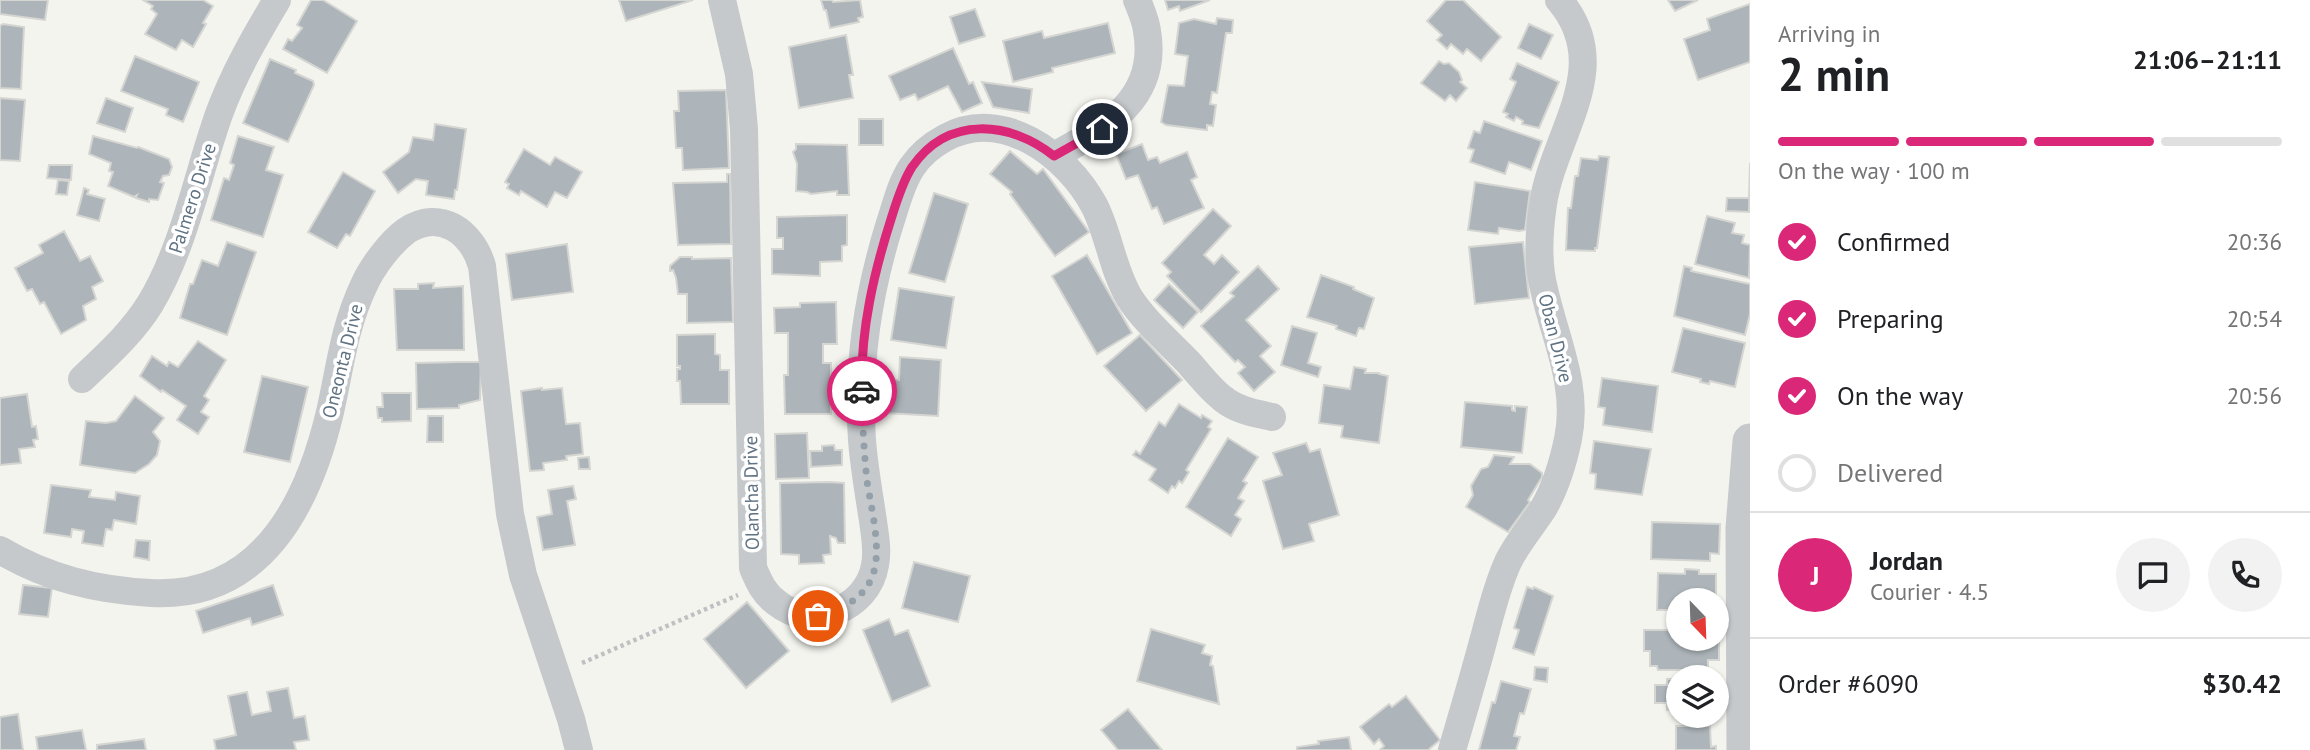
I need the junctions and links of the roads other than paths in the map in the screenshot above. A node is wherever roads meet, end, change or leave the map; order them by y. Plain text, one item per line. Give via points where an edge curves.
1 (277, 0) edge
2 (722, 0) edge
3 (1138, 0) edge
4 (1559, 0) edge
5 (1054, 156) junction
6 (82, 379) dead end
7 (1272, 417) dead end
8 (1750, 441) edge
9 (0, 550) edge
10 (579, 750) edge
11 (1452, 750) edge
12 (1744, 750) edge

1 - 6 street, Palmero Drive via 242,59 220,113 168,269 126,337
2 - 5 street, Olancha Drive via 739,74 744,128 753,568 760,585 778,605 818,616 839,611 868,586 875,566 862,440 866,324 879,256 912,167 928,149 968,129 994,128 1020,135
3 - 5 street via 1148,55 1143,80 1131,103 1102,129
4 - 11 street, Oban Drive via 1581,37 1585,60 1581,86 1551,169 1539,247 1543,286 1566,361 1569,434 1561,469 1544,507 1509,559 1498,588
5 - 7 street via 1094,206 1115,269 1145,317 1222,399 1243,411
8 - 12 street via 1743,528
9 - 10 street, Oneonta Drive via 27,566 75,583 119,591 195,589 246,567 270,547 288,522 310,475 330,414 350,317 366,281 404,232 433,223 451,226 477,249 482,266 510,514 523,575

